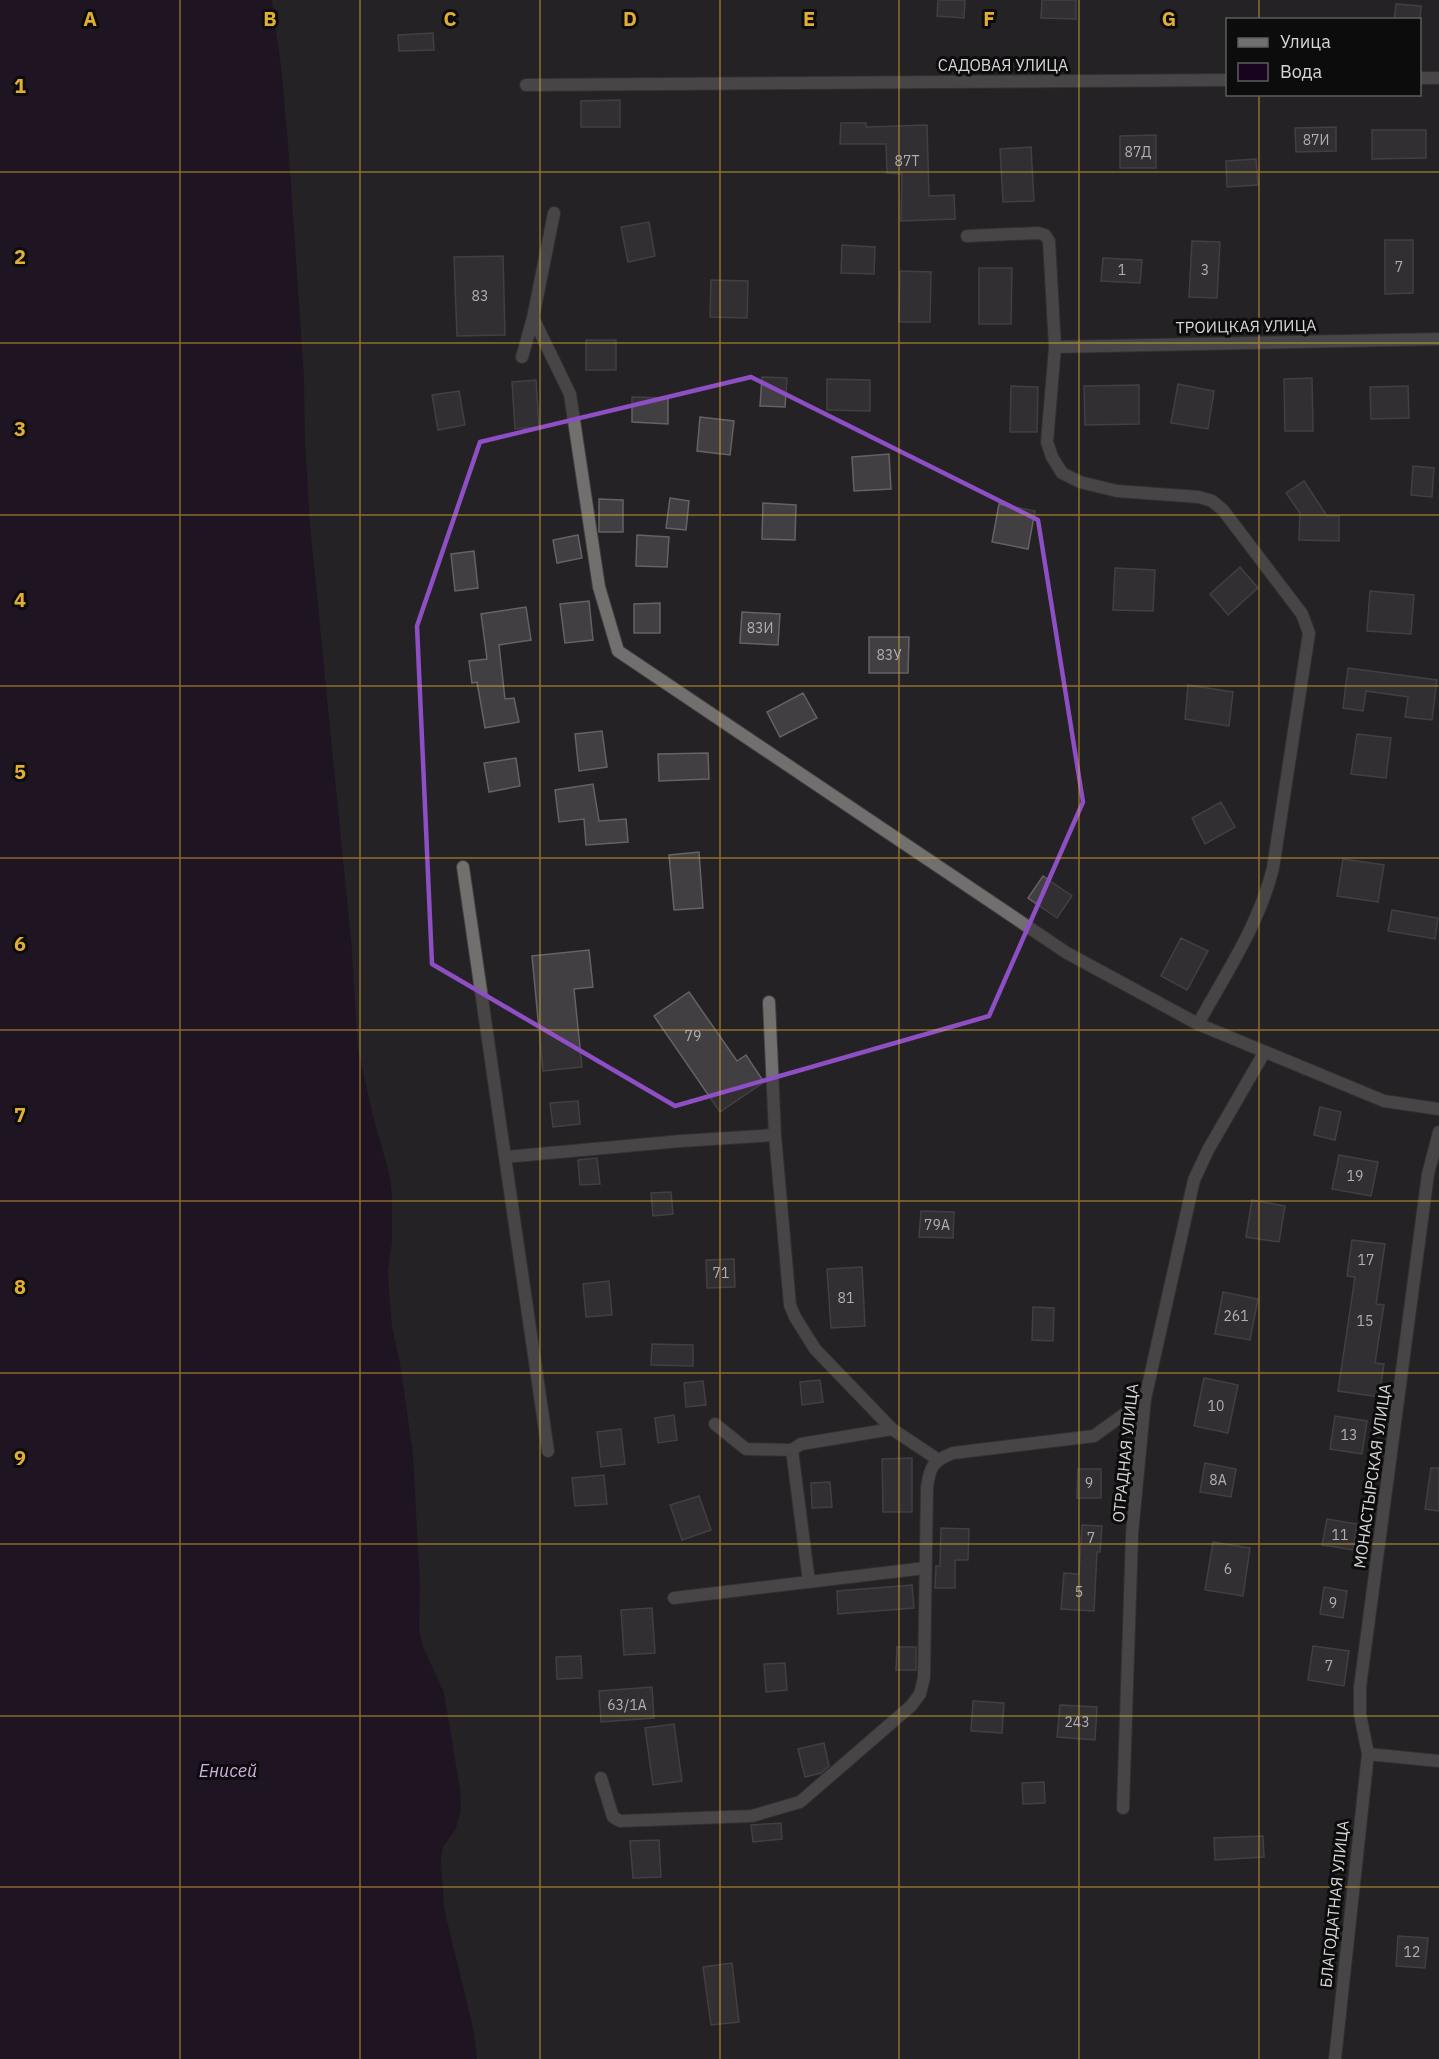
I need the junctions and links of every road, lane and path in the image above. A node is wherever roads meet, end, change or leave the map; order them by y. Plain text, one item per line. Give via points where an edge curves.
1 (1421, 78) edge
2 (1439, 78) edge
3 (1226, 80) edge
4 (526, 86) dead end
5 (554, 213) dead end
6 (967, 236) dead end
7 (533, 318) junction
8 (1439, 339) edge
9 (1054, 346) junction
10 (522, 357) dead end
11 (463, 867) dead end
12 (769, 1002) dead end
13 (1198, 1024) junction
14 (1264, 1053) junction
15 (1439, 1109) edge
16 (1439, 1132) edge
17 (775, 1135) junction
18 (505, 1157) junction
19 (1145, 1400) junction
20 (715, 1424) dead end
21 (892, 1429) junction
22 (792, 1450) junction
23 (549, 1451) dead end
24 (937, 1459) junction
25 (925, 1568) junction
26 (809, 1582) junction
27 (674, 1598) dead end
28 (1368, 1754) junction
29 (1439, 1761) edge
30 (601, 1778) dead end
31 (1123, 1808) dead end
32 (1335, 2059) edge

1 - 2 street
3 - 4 street, САДОВАЯ УЛИЦА
5 - 7 street
6 - 9 street via 1045,235 1049,241
7 - 10 street
7 - 13 street via 570,394 599,587 618,651 1067,953
8 - 9 street, ТРОИЦКАЯ УЛИЦА
9 - 13 street via 1047,442 1062,472 1080,482 1117,491 1212,501 1302,614 1308,633 1266,896
11 - 18 street
12 - 17 street
13 - 14 street
14 - 15 street via 1384,1101
14 - 19 street, ОТРАДНАЯ УЛИЦА via 1194,1180
16 - 28 street, МОНАСТЫРСКАЯ УЛИЦА via 1428,1174 1360,1687 1360,1714
17 - 18 street
17 - 21 street via 789,1305 815,1348
18 - 23 street
19 - 24 street via 1094,1436 953,1453
19 - 31 street, ОТРАДНАЯ УЛИЦА via 1132,1534
20 - 22 street via 746,1449
21 - 22 street via 801,1444
21 - 24 street
22 - 26 street
24 - 25 street via 929,1472 927,1487
25 - 26 street
25 - 30 street via 924,1677 920,1694 800,1802 752,1816 620,1821 613,1817
26 - 27 street
28 - 29 street
28 - 32 street, БЛАГОДАТНАЯ УЛИЦА

